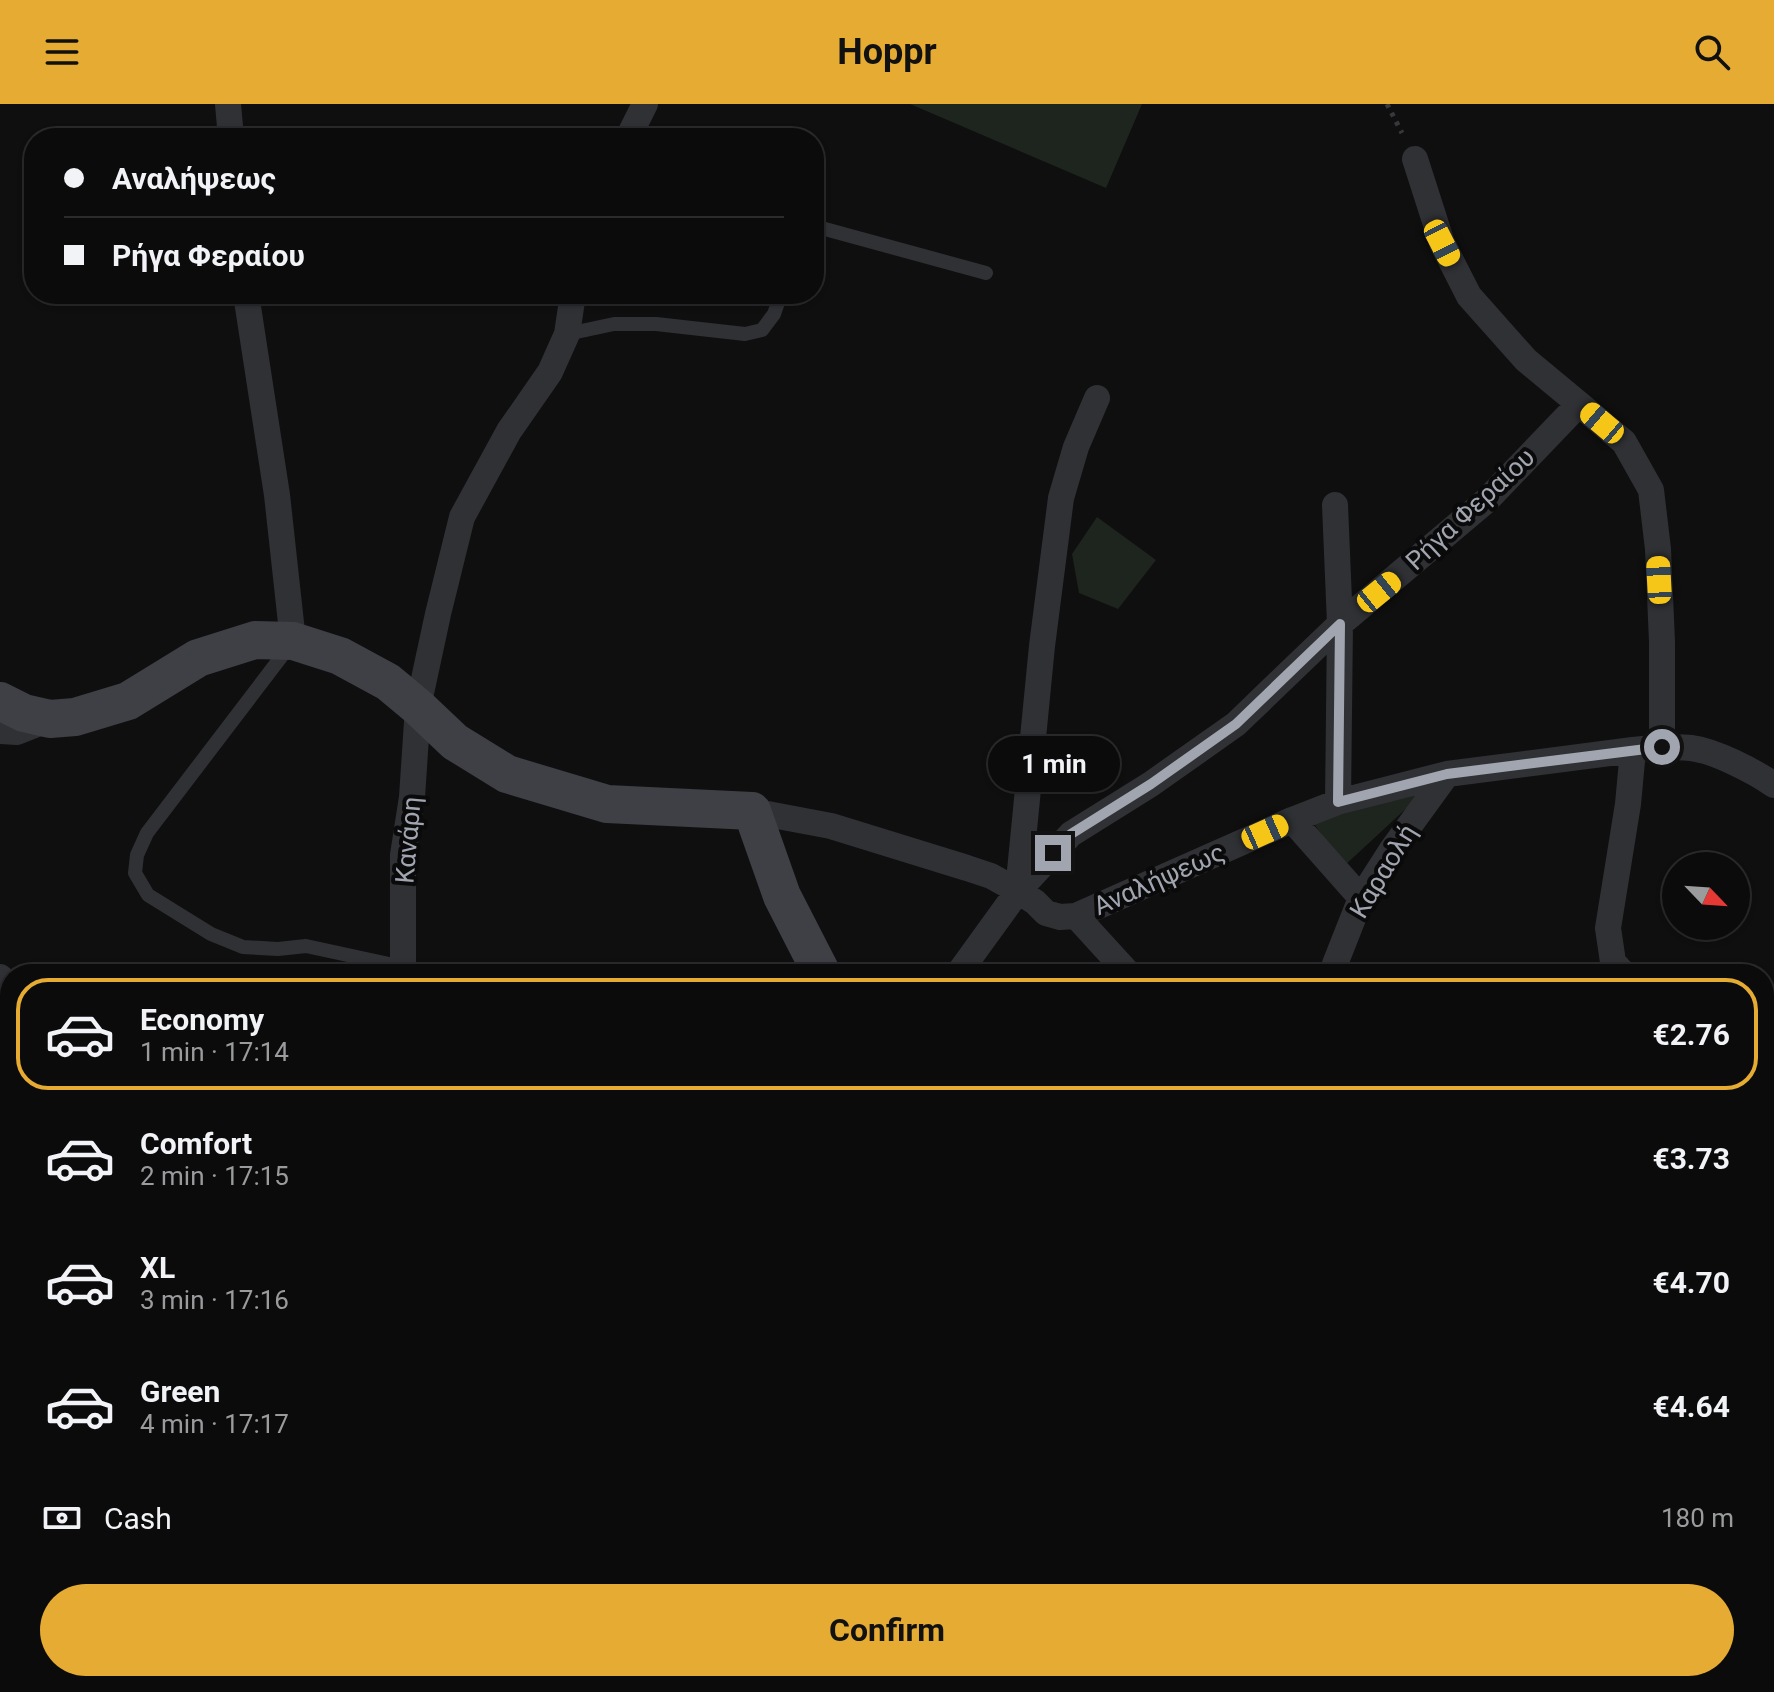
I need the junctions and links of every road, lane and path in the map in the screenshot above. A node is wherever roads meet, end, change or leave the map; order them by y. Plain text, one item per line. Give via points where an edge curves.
1 (228, 104) edge
2 (645, 104) edge
3 (230, 128) edge
4 (633, 128) edge
5 (1415, 159) dead end
6 (824, 229) edge
7 (986, 273) dead end
8 (248, 304) edge
9 (572, 304) edge
10 (778, 304) edge
11 (567, 334) junction
12 (1097, 398) dead end
13 (1579, 404) junction
14 (1335, 505) dead end
15 (1340, 624) junction
16 (293, 641) junction
17 (0, 701) edge
18 (418, 707) junction
19 (50, 719) junction
20 (0, 731) edge
21 (1662, 747) junction
22 (1633, 750) junction
23 (1447, 774) junction
24 (1774, 785) edge
25 (1338, 802) junction
26 (752, 811) junction
27 (1292, 820) junction
28 (1018, 891) junction
29 (1361, 898) junction
30 (1076, 916) junction
31 (376, 964) edge
32 (403, 964) edge
33 (817, 964) edge
34 (965, 964) edge
35 (1120, 964) edge
36 (1335, 964) edge
37 (1615, 964) edge

1 - 3 street
2 - 4 street
5 - 13 street via 1442,243 1469,296 1526,360
6 - 7 lane
8 - 16 street
9 - 11 street, Κανάρη
10 - 11 lane via 762,330 745,334 656,324 614,324
11 - 18 street, Κανάρη via 550,372 509,431 462,517
12 - 28 street via 1061,498
13 - 15 street, Ρήγα Φεραίου via 1487,500
13 - 21 street via 1624,442 1651,490 1662,642
14 - 15 street
15 - 25 street
15 - 28 street, Ρήγα Φεραίου via 1236,724 1071,834
16 - 18 main road via 340,656 388,682
16 - 19 main road via 255,640 198,658 128,701
16 - 31 lane via 147,833 135,873 148,895 243,947 306,946
17 - 19 main road
18 - 26 main road via 455,742 507,774 607,804
18 - 32 street, Κανάρη via 403,855
19 - 20 street via 17,732
21 - 22 street, Αναλήψεως
21 - 24 street, Αναλήψεως via 1694,748
22 - 23 street, Αναλήψεως
22 - 37 street via 1608,928
23 - 25 street, Αναλήψεως
23 - 29 street, Καραολή
25 - 27 street, Αναλήψεως
26 - 28 street, Αναλήψεως via 831,826 991,876
26 - 33 main road via 782,896
27 - 29 street
27 - 30 street, Αναλήψεως
28 - 30 street, Αναλήψεως via 1046,913
28 - 34 street, Ρήγα Φεραίου
29 - 36 street, Καραολή
30 - 35 street

